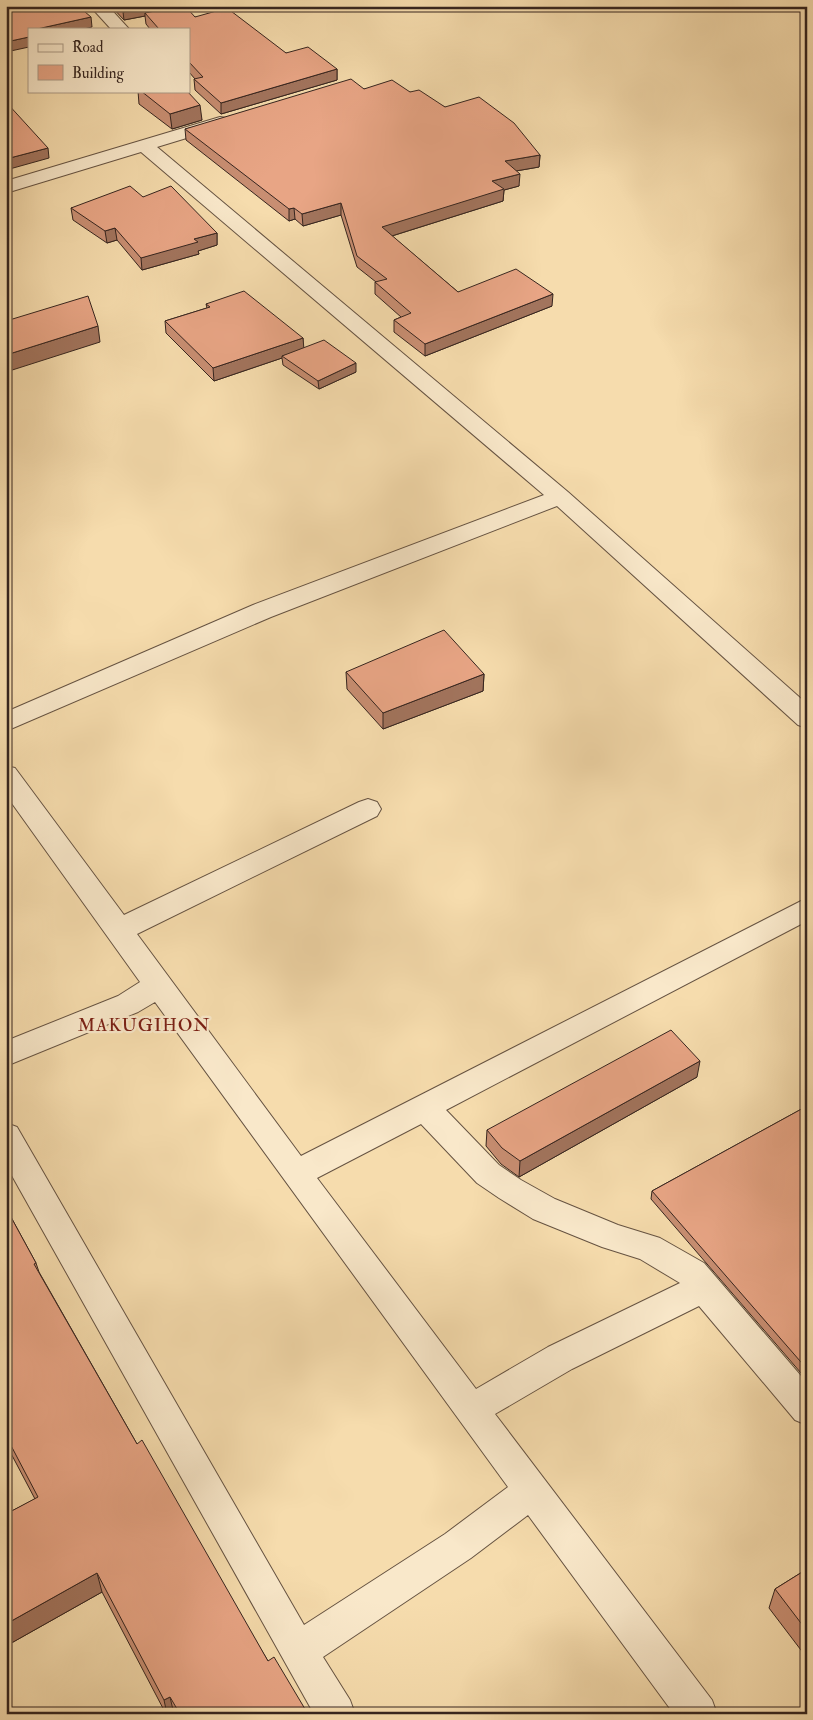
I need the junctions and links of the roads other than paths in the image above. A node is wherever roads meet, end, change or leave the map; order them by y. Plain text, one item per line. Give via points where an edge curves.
1 (98, 6) edge
2 (120, 28) edge
3 (235, 117) edge
4 (145, 146) junction
5 (6, 186) edge
6 (560, 497) junction
7 (807, 719) edge
8 (6, 722) edge
9 (6, 775) edge
10 (368, 810) dead end
11 (807, 908) edge
12 (119, 930) junction
13 (159, 986) junction
14 (6, 1054) edge
15 (425, 1108) junction
16 (6, 1136) edge
17 (296, 1174) junction
18 (705, 1287) junction
19 (807, 1409) edge
20 (471, 1410) junction
21 (532, 1490) junction
22 (298, 1651) junction
23 (336, 1714) edge
24 (698, 1714) edge

1 - 2 street
3 - 4 street via 211,117
4 - 5 street
4 - 6 street
6 - 7 street
6 - 8 street via 262,611
9 - 12 street
10 - 12 street
11 - 15 street
12 - 13 street
13 - 14 street via 128,1004
13 - 17 street
15 - 17 street
15 - 18 street via 488,1174 510,1189 544,1209 649,1248 692,1273
16 - 22 street
17 - 20 street
18 - 19 street
18 - 20 street via 560,1358
20 - 21 street
21 - 22 street via 458,1546
21 - 24 street
22 - 23 street

